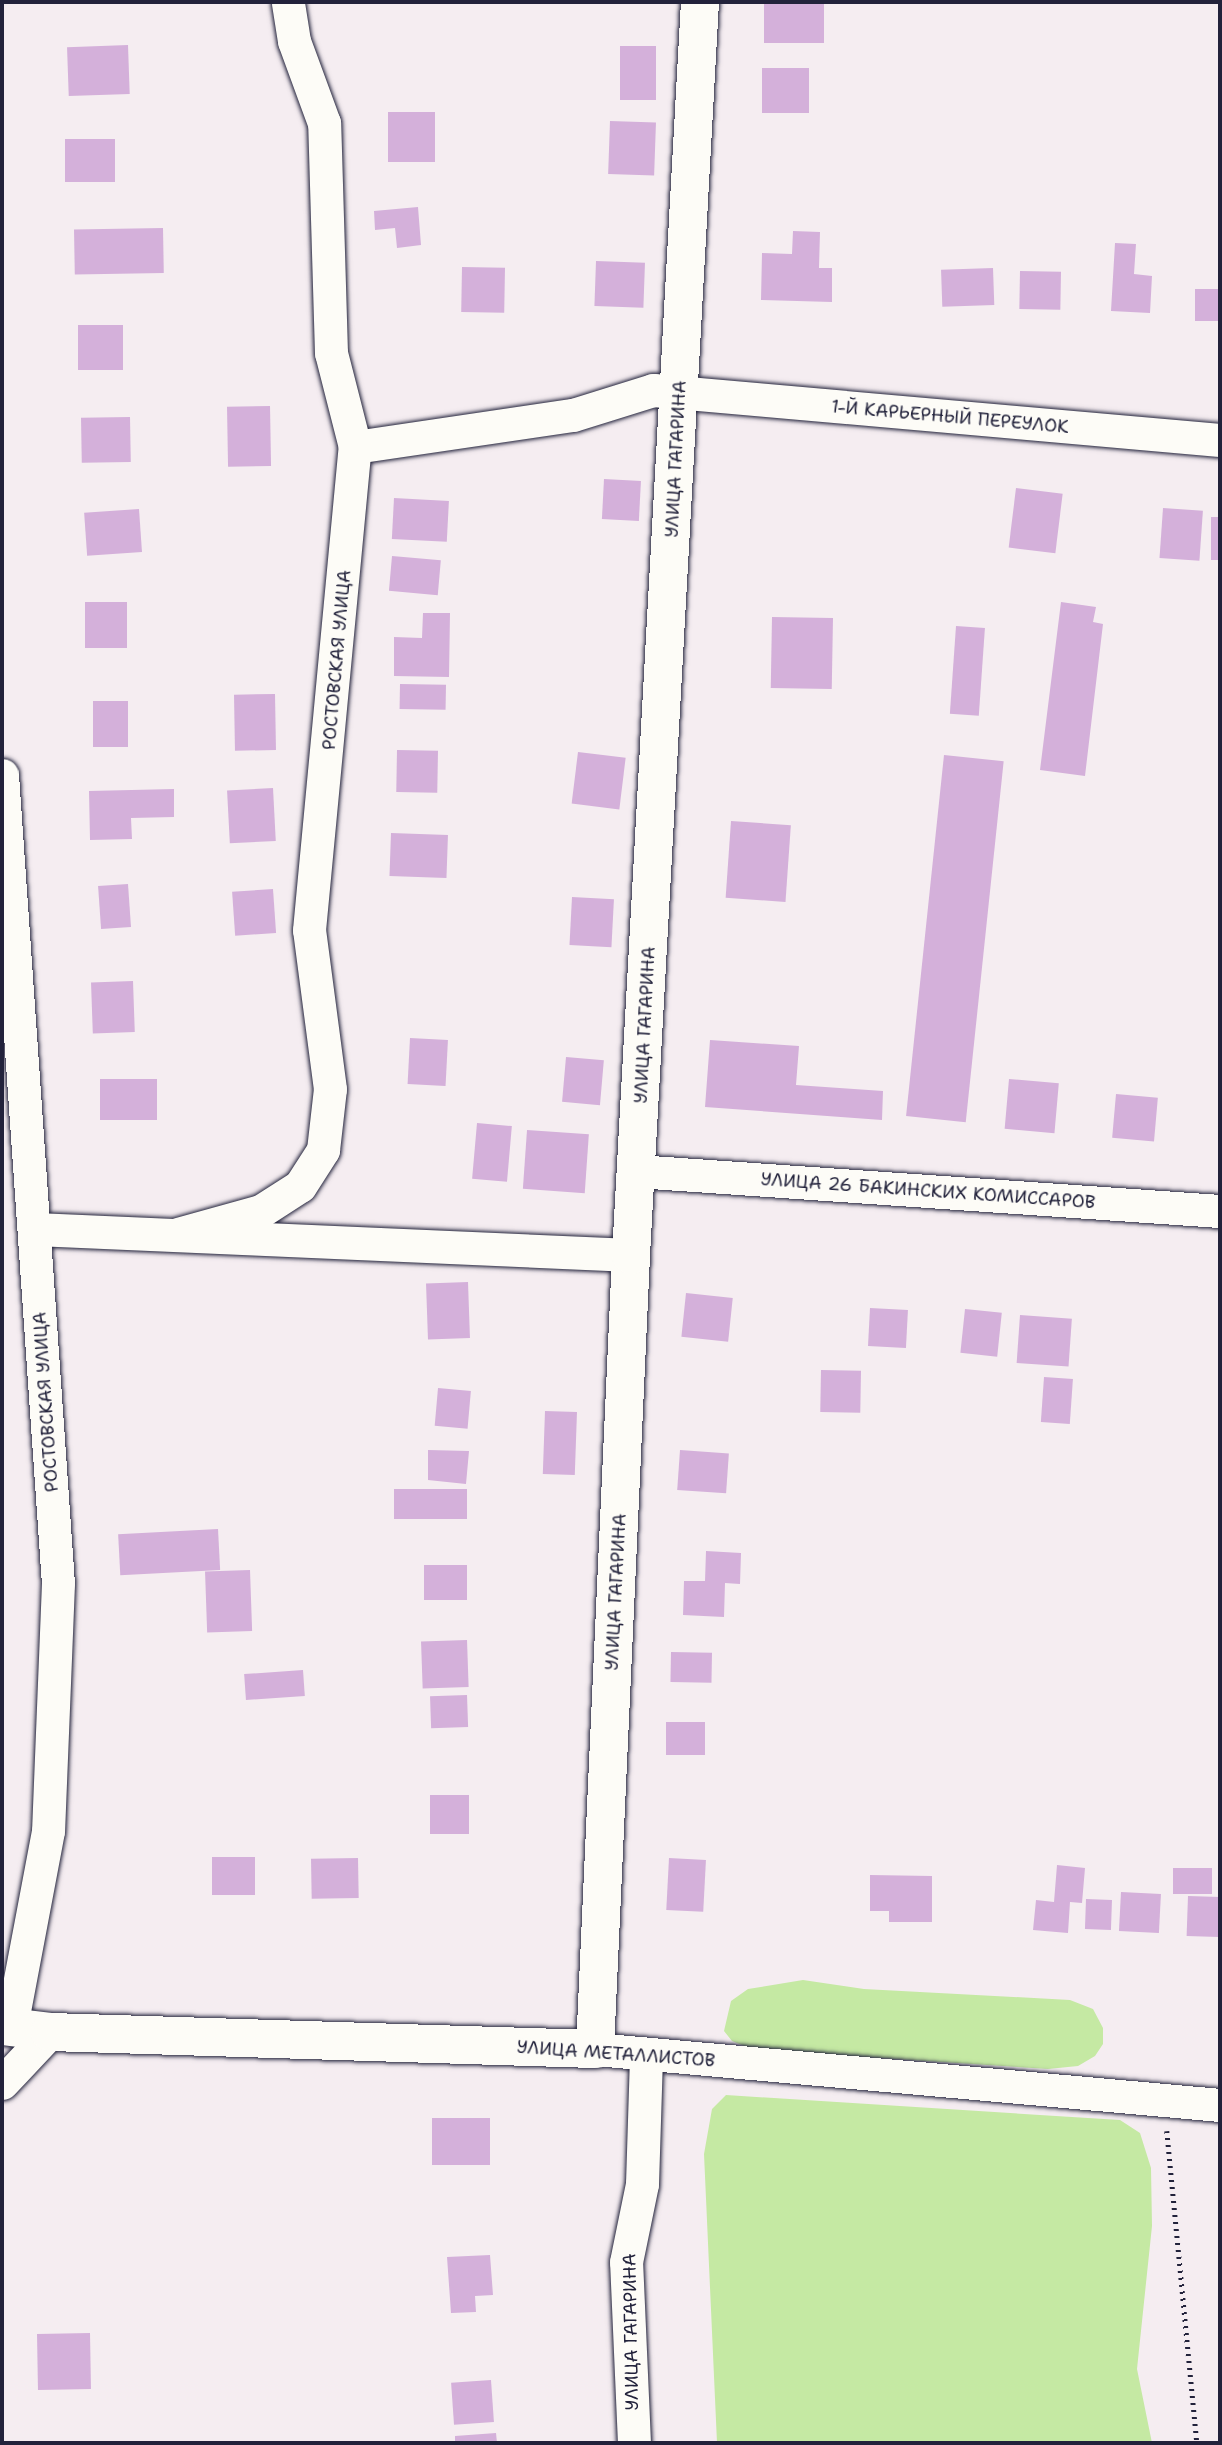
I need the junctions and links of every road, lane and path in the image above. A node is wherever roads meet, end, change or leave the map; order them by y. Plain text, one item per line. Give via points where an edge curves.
1 (288, 2) edge
2 (700, 2) edge
3 (680, 391) junction
4 (1220, 440) edge
5 (355, 447) junction
6 (2, 775) edge
7 (636, 1171) junction
8 (1220, 1211) edge
9 (36, 1229) junction
10 (178, 1234) junction
11 (631, 1255) junction
12 (6, 2026) edge
13 (50, 2032) junction
14 (595, 2049) junction
15 (646, 2054) junction
16 (2, 2083) edge
17 (1165, 2101) junction
18 (1220, 2105) edge
19 (634, 2443) edge
20 (1197, 2443) edge

1 - 5 street, РОСТОВСКАЯ УЛИЦА via 294,41 324,123 331,353
2 - 3 main road, УЛИЦА ГАГАРИНА
3 - 4 street, 1-Й КАРЬЕРНЫЙ ПЕРЕУЛОК
3 - 5 street, 1-Й КАРЬЕРНЫЙ ПЕРЕУЛОК via 653,390 573,415
3 - 7 main road, УЛИЦА ГАГАРИНА
5 - 10 street, РОСТОВСКАЯ УЛИЦА via 309,930 330,1088 323,1150 300,1186 261,1211
6 - 9 street, РОСТОВСКАЯ УЛИЦА
7 - 8 street, УЛИЦА 26 БАКИНСКИХ КОМИССАРОВ
7 - 11 main road, УЛИЦА ГАГАРИНА
9 - 10 street
9 - 12 street, РОСТОВСКАЯ УЛИЦА via 58,1583 54,1732 48,1831
10 - 11 street
11 - 14 main road, УЛИЦА ГАГАРИНА
12 - 13 main road, УЛИЦА МЕТАЛЛИСТОВ
13 - 14 main road, УЛИЦА МЕТАЛЛИСТОВ
13 - 16 street
14 - 15 street, УЛИЦА МЕТАЛЛИСТОВ
15 - 17 street, УЛИЦА МЕТАЛЛИСТОВ
15 - 19 street, УЛИЦА ГАГАРИНА via 642,2184 626,2262
17 - 18 street, УЛИЦА МЕТАЛЛИСТОВ
17 - 20 path

